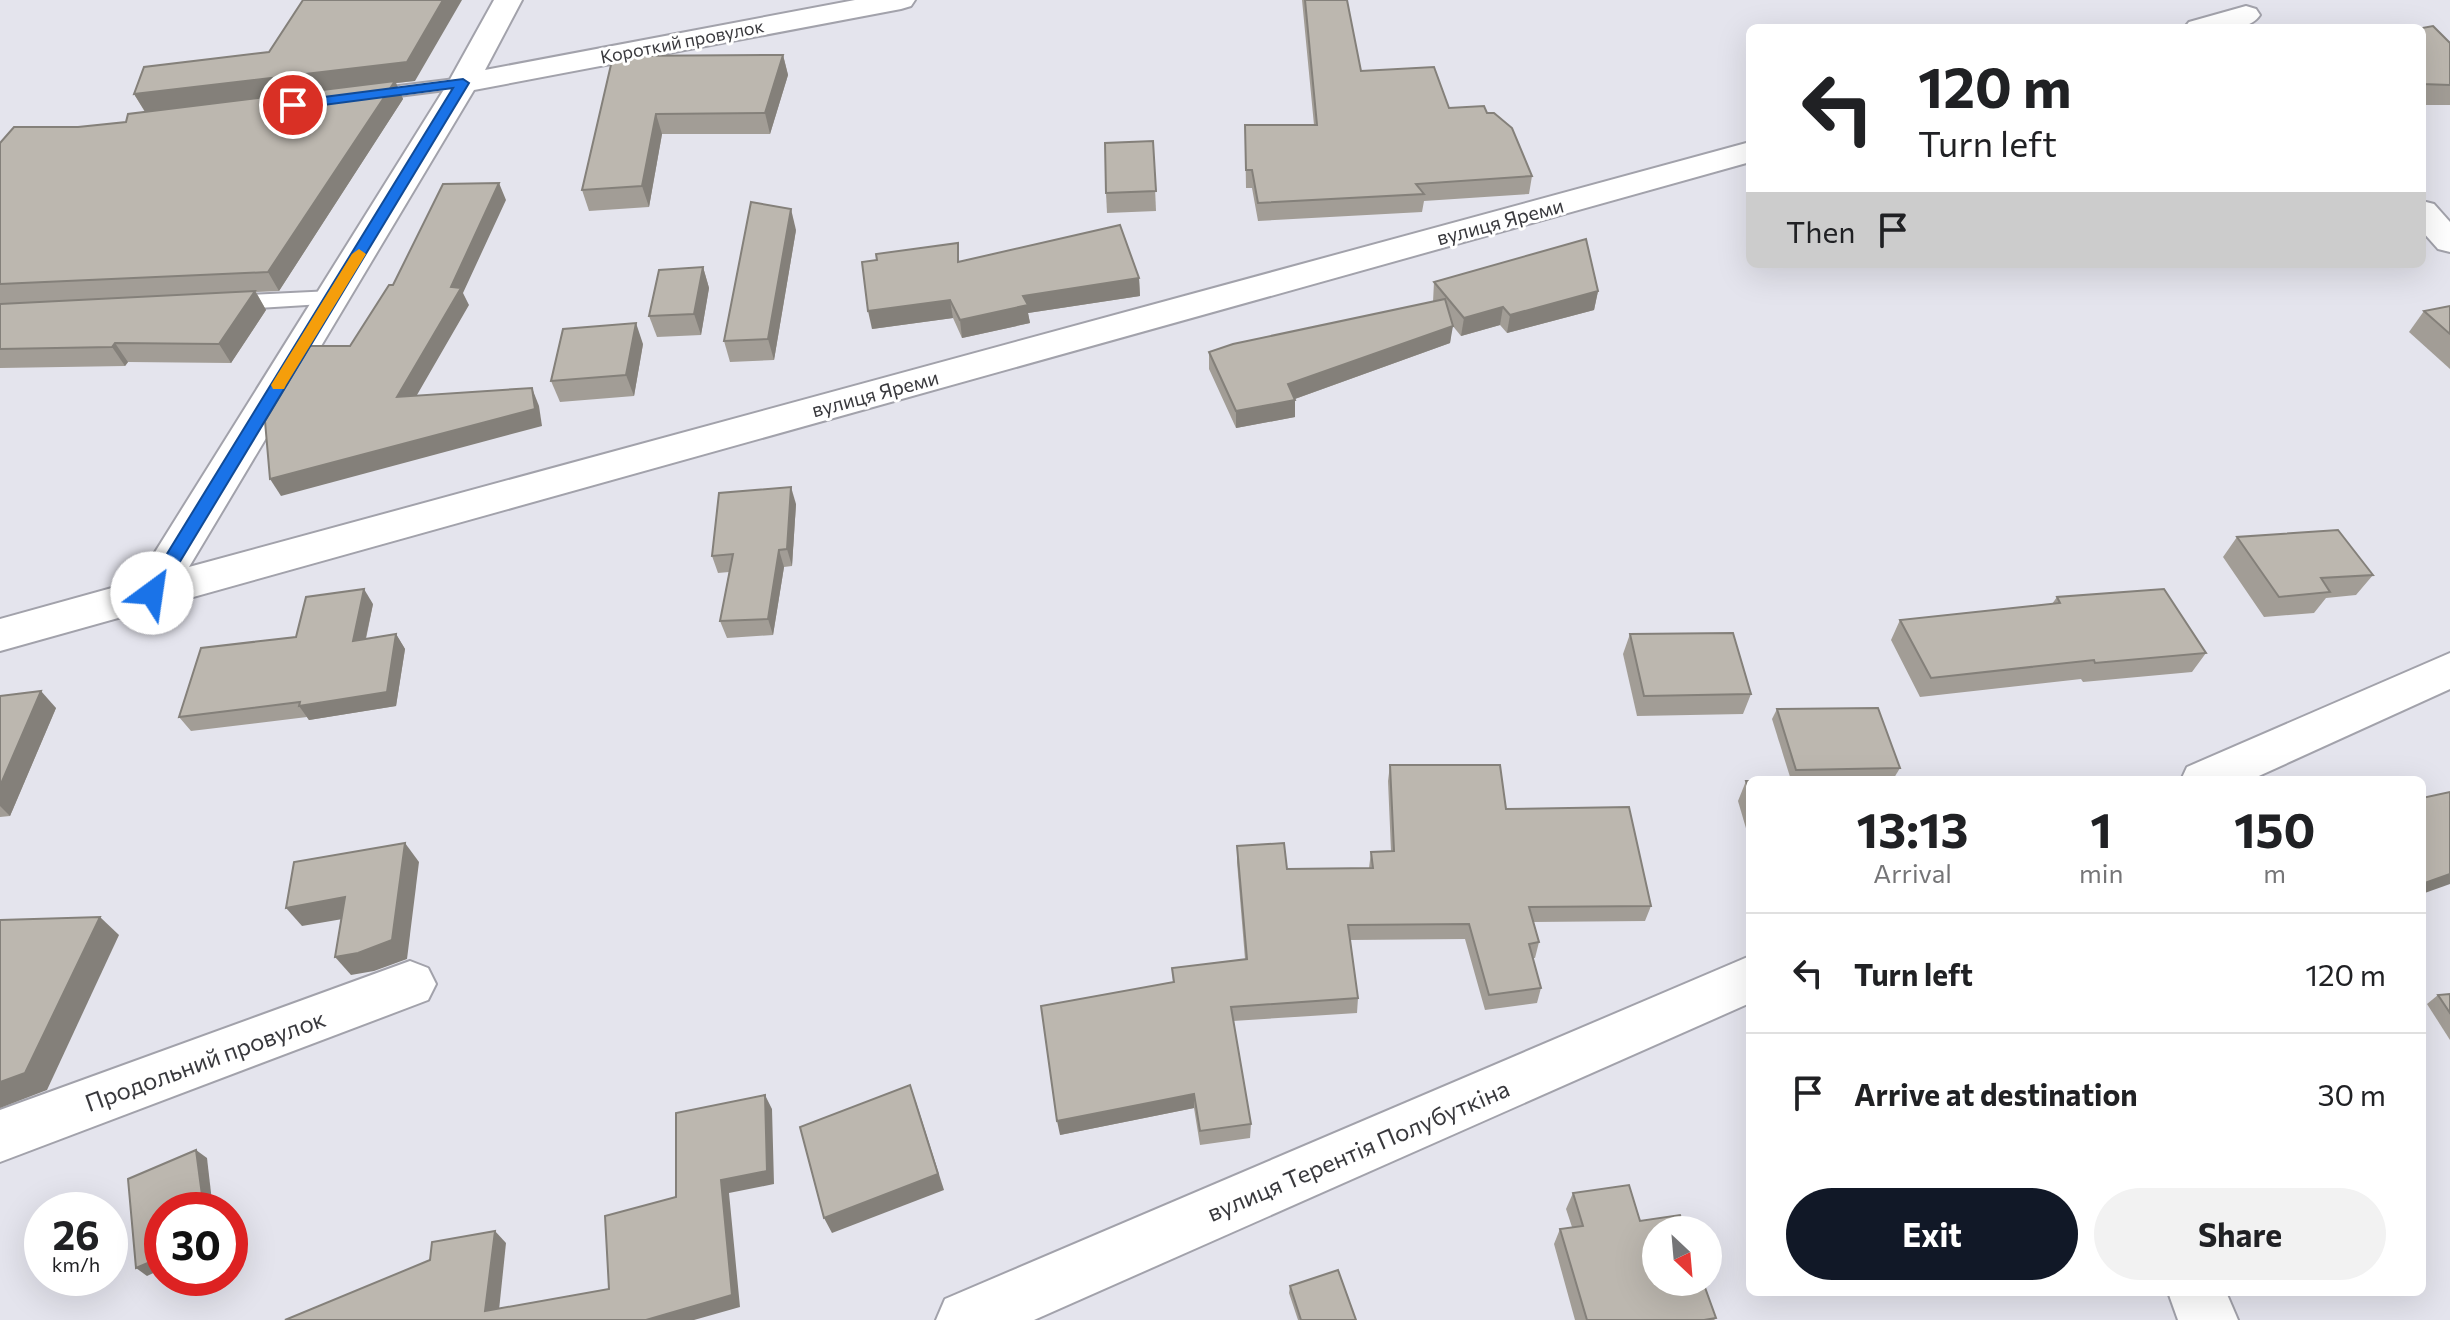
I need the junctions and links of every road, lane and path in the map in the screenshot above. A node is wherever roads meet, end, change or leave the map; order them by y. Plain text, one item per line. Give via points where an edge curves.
1 (508, 0) edge
2 (901, 0) edge
3 (2246, 14) edge
4 (2212, 24) edge
5 (463, 83) junction
6 (342, 99) edge
7 (1746, 153) edge
8 (2426, 215) edge
9 (2450, 242) edge
10 (332, 298) junction
11 (206, 304) edge
12 (152, 593) junction
13 (0, 635) edge
14 (2450, 670) edge
15 (2213, 776) edge
16 (1746, 981) edge
17 (410, 984) dead end
18 (0, 1136) edge
19 (2199, 1296) edge
20 (966, 1320) edge
21 (2208, 1320) edge

1 - 5 street
2 - 5 street, Короткий провулок
3 - 4 street
5 - 6 lane
5 - 10 street
7 - 12 street, вулиця Яреми
8 - 9 street
10 - 11 lane
10 - 12 street
12 - 13 street, вулиця Яреми
14 - 15 street
16 - 20 street, вулиця Терентія Полубуткіна
17 - 18 street, Продольний провулок
19 - 21 street

